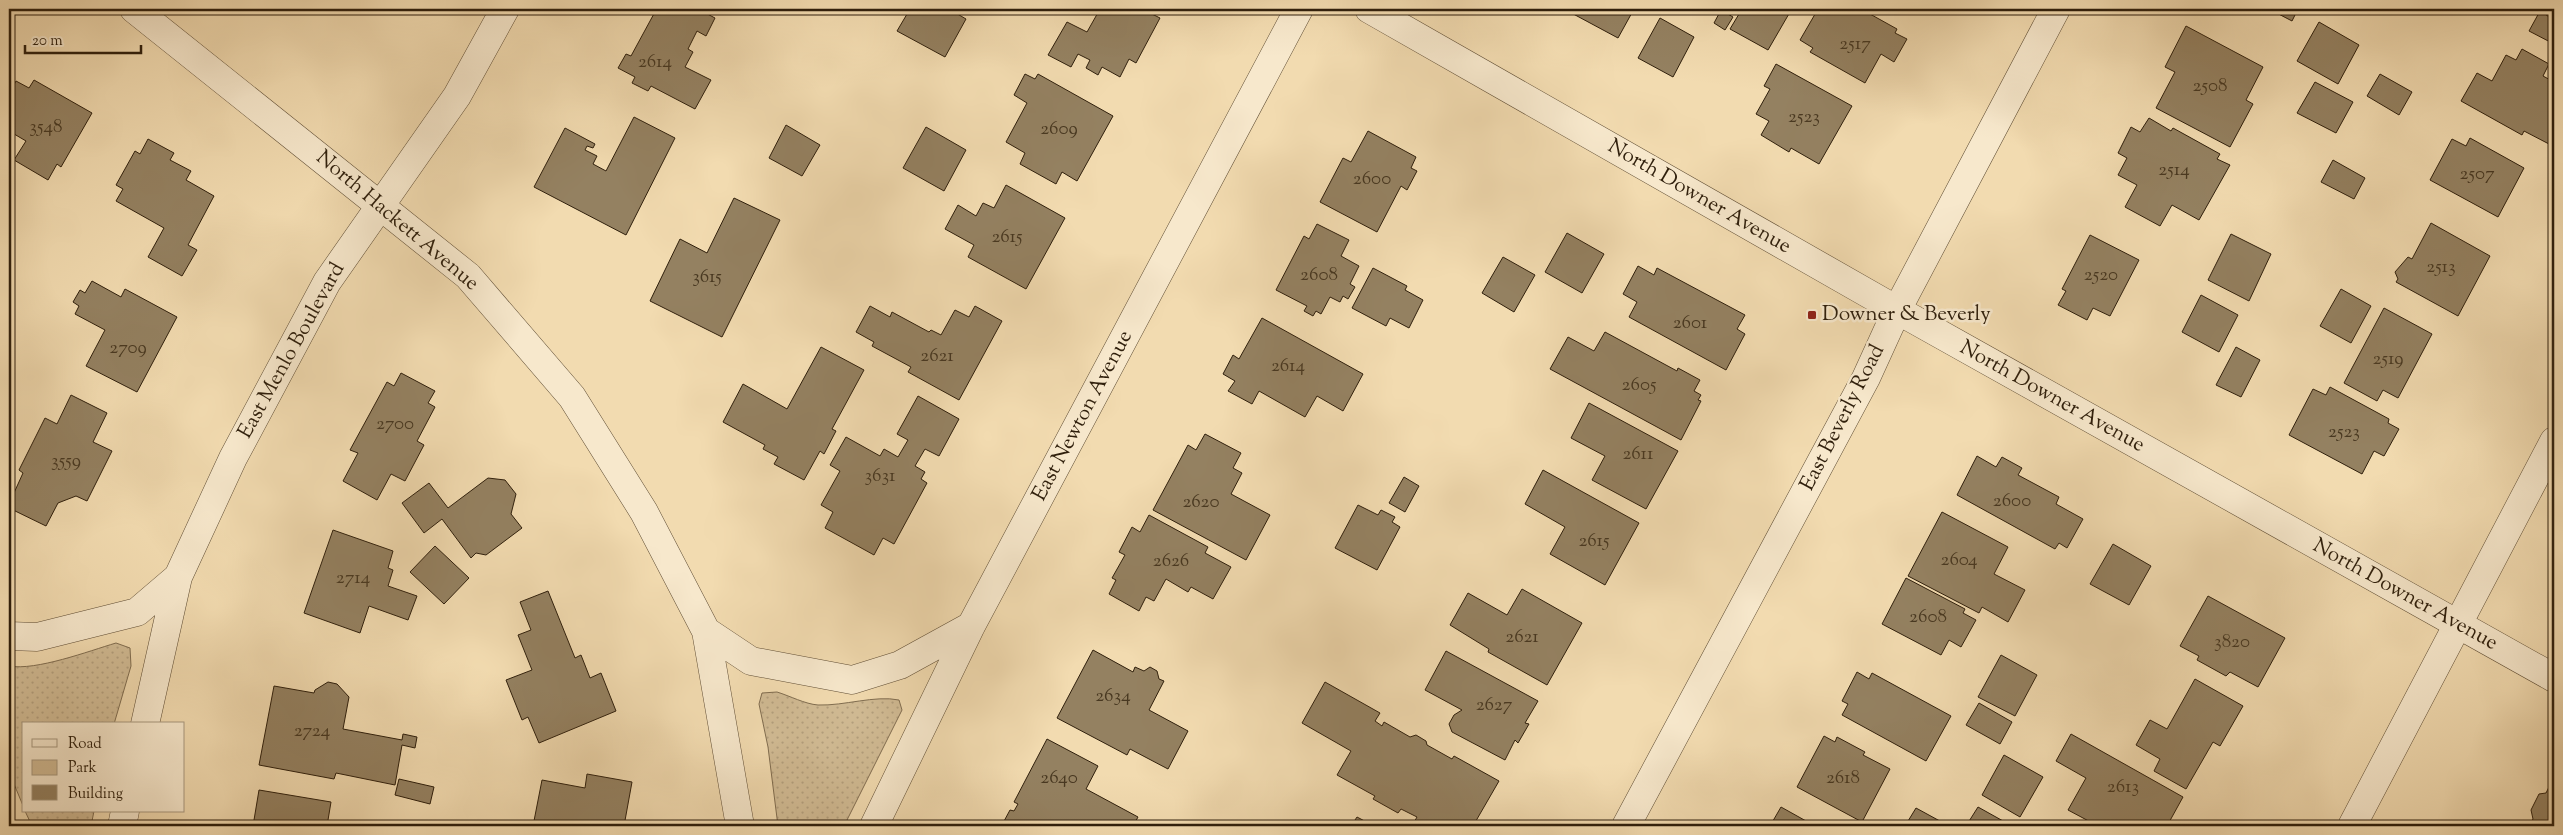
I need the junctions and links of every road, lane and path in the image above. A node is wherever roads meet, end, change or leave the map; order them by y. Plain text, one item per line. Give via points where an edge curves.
1 (134, 9) edge
2 (505, 9) edge
3 (1299, 9) edge
4 (1369, 9) edge
5 (2056, 9) edge
6 (382, 206) junction
7 (1897, 310) junction
8 (2554, 441) edge
9 (178, 577) junction
10 (2458, 624) junction
11 (971, 626) junction
12 (706, 632) junction
13 (9, 636) edge
14 (2554, 678) edge
15 (145, 722) edge
16 (125, 812) edge
17 (122, 826) edge
18 (740, 826) edge
19 (874, 826) edge
20 (1626, 826) edge
21 (2352, 826) edge

1 - 6 street, North Hackett Avenue
2 - 6 street, East Menlo Boulevard via 457,96
3 - 11 street, East Newton Avenue
4 - 7 street, North Downer Avenue
5 - 7 street, East Beverly Road
6 - 9 street, East Menlo Boulevard via 327,282 233,458
6 - 12 street, North Hackett Avenue via 468,276 572,397 644,512
7 - 10 street, North Downer Avenue
7 - 20 street, East Beverly Road via 1862,386
8 - 10 street
9 - 13 street via 137,612 38,637
9 - 15 street, East Menlo Boulevard
10 - 14 street, North Downer Avenue
10 - 21 street
11 - 12 street, North Hackett Avenue via 900,665 852,680 751,661
11 - 19 street, East Newton Avenue
12 - 18 street, North Hackett Avenue
16 - 17 street

